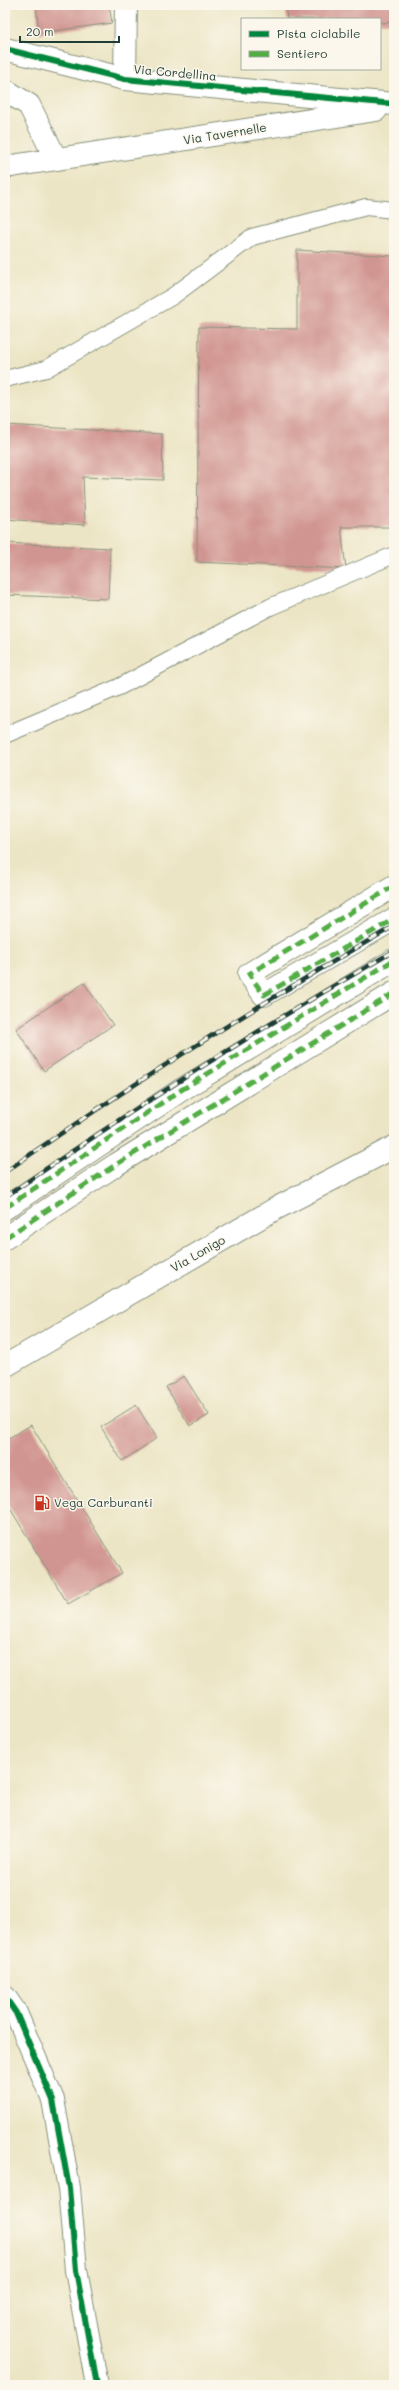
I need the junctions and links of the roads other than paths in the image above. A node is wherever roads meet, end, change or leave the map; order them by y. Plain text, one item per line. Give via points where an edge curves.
1 (126, 5) edge
2 (5, 49) edge
3 (125, 79) junction
4 (5, 90) edge
5 (394, 104) edge
6 (394, 107) edge
7 (56, 159) junction
8 (5, 167) edge
9 (394, 210) edge
10 (5, 379) edge
11 (394, 555) edge
12 (5, 735) edge
13 (394, 886) edge
14 (394, 919) edge
15 (394, 960) edge
16 (394, 993) edge
17 (394, 1147) edge
18 (5, 1208) edge
19 (5, 1238) edge
20 (5, 1366) edge
21 (5, 1997) edge
22 (97, 2385) edge

1 - 3 street
2 - 3 street, Via Cordellina
3 - 5 street, Via Cordellina
4 - 7 street via 29,105
6 - 7 street, Via Tavernelle
7 - 8 street, Via Tavernelle
9 - 10 lane via 366,207 252,237 173,296 46,369
11 - 12 lane via 270,607 120,687
13 - 14 street via 249,974 264,995
15 - 18 street via 181,1090
16 - 19 street via 117,1164
17 - 20 street, Via Lonigo via 275,1209
21 - 22 street via 16,2013 53,2100 69,2188 76,2270

